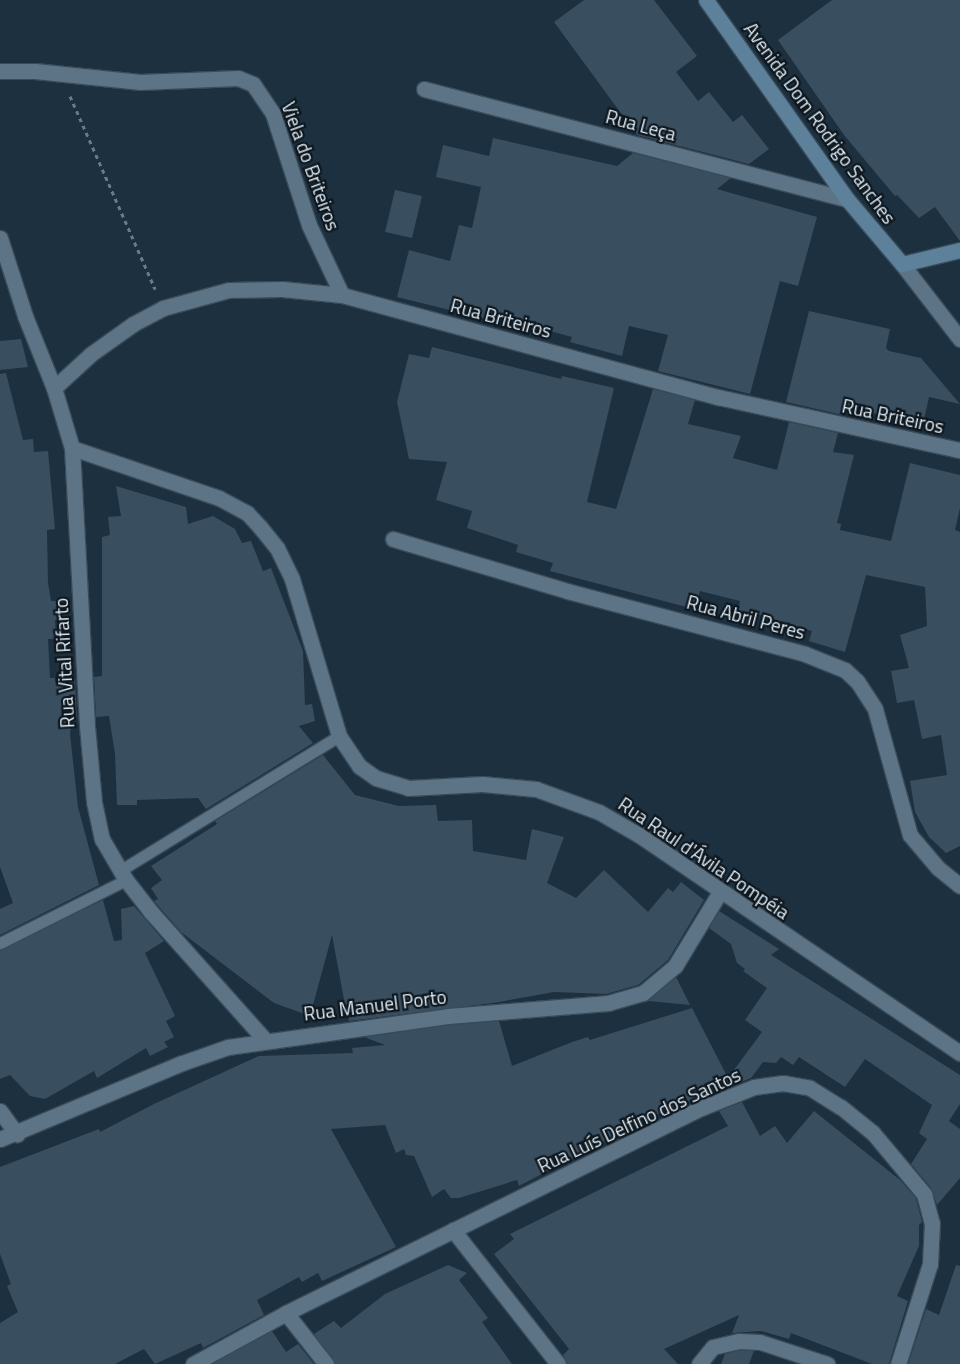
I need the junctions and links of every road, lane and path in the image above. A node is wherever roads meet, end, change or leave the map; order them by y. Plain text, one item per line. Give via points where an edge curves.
1 (706, 0) edge
2 (0, 71) edge
3 (61, 76) junction
4 (424, 89) dead end
5 (847, 199) junction
6 (0, 238) edge
7 (960, 250) edge
8 (902, 264) junction
9 (342, 295) junction
10 (163, 308) junction
11 (960, 339) edge
12 (54, 388) junction
13 (72, 448) junction
14 (960, 450) edge
15 (393, 539) dead end
16 (339, 736) junction
17 (123, 875) junction
18 (960, 886) edge
19 (720, 892) junction
20 (0, 943) edge
21 (264, 1039) junction
22 (960, 1053) edge
23 (0, 1111) edge
24 (17, 1134) junction
25 (0, 1140) edge
26 (453, 1230) junction
27 (286, 1313) junction
28 (193, 1364) edge
29 (326, 1364) edge
30 (558, 1364) edge
31 (699, 1364) edge
32 (827, 1364) edge
33 (898, 1364) edge

1 - 5 street, Avenida Dom Rodrigo Sanches
2 - 3 street, Viela do Briteiros via 35,71
3 - 9 street, Viela do Briteiros via 140,82 238,78 260,90 288,155 309,225
3 - 10 path
4 - 5 street, Rua Leça
5 - 8 street, Avenida Dom Rodrigo Sanches
6 - 12 street, Rua Vital Rifarto via 25,316
7 - 8 street
8 - 11 street, Avenida Dom Rodrigo Sanches
9 - 10 street, Rua Briteiros via 282,289 229,290
9 - 14 street, Rua Briteiros via 718,397
10 - 12 street, Rua Briteiros via 133,324 91,354
12 - 13 street, Rua Vital Rifarto
13 - 16 street, Rua Raul d'Ávila Pompéia via 219,498 247,514 260,527 277,548 292,579
13 - 17 street, Rua Vital Rifarto via 94,802 102,839
15 - 18 street, Rua Abril Peres via 567,591 805,654 845,670 857,681 875,709 910,835 932,862
16 - 17 lane
16 - 19 street, Rua Raul d'Ávila Pompéia via 359,766 392,785 427,789 504,784 566,798 639,835
17 - 20 lane
17 - 21 street, Rua Vital Rifarto via 172,937
19 - 21 street, Rua Manuel Porto via 675,966 642,993 608,1003 448,1016
19 - 22 street, Rua Raul d'Ávila Pompéia
21 - 24 street, Rua Manuel Porto via 182,1062
23 - 24 street
24 - 25 street, Rua Manuel Porto
26 - 27 street, Rua Luís Delfino dos Santos
26 - 30 street
26 - 33 street, Rua Luís Delfino dos Santos via 736,1094 754,1087 783,1083 810,1088 873,1133 924,1194 932,1223 930,1264
27 - 28 street, Rua Luís Delfino dos Santos
27 - 29 street
31 - 32 street via 713,1347 739,1341 760,1342

